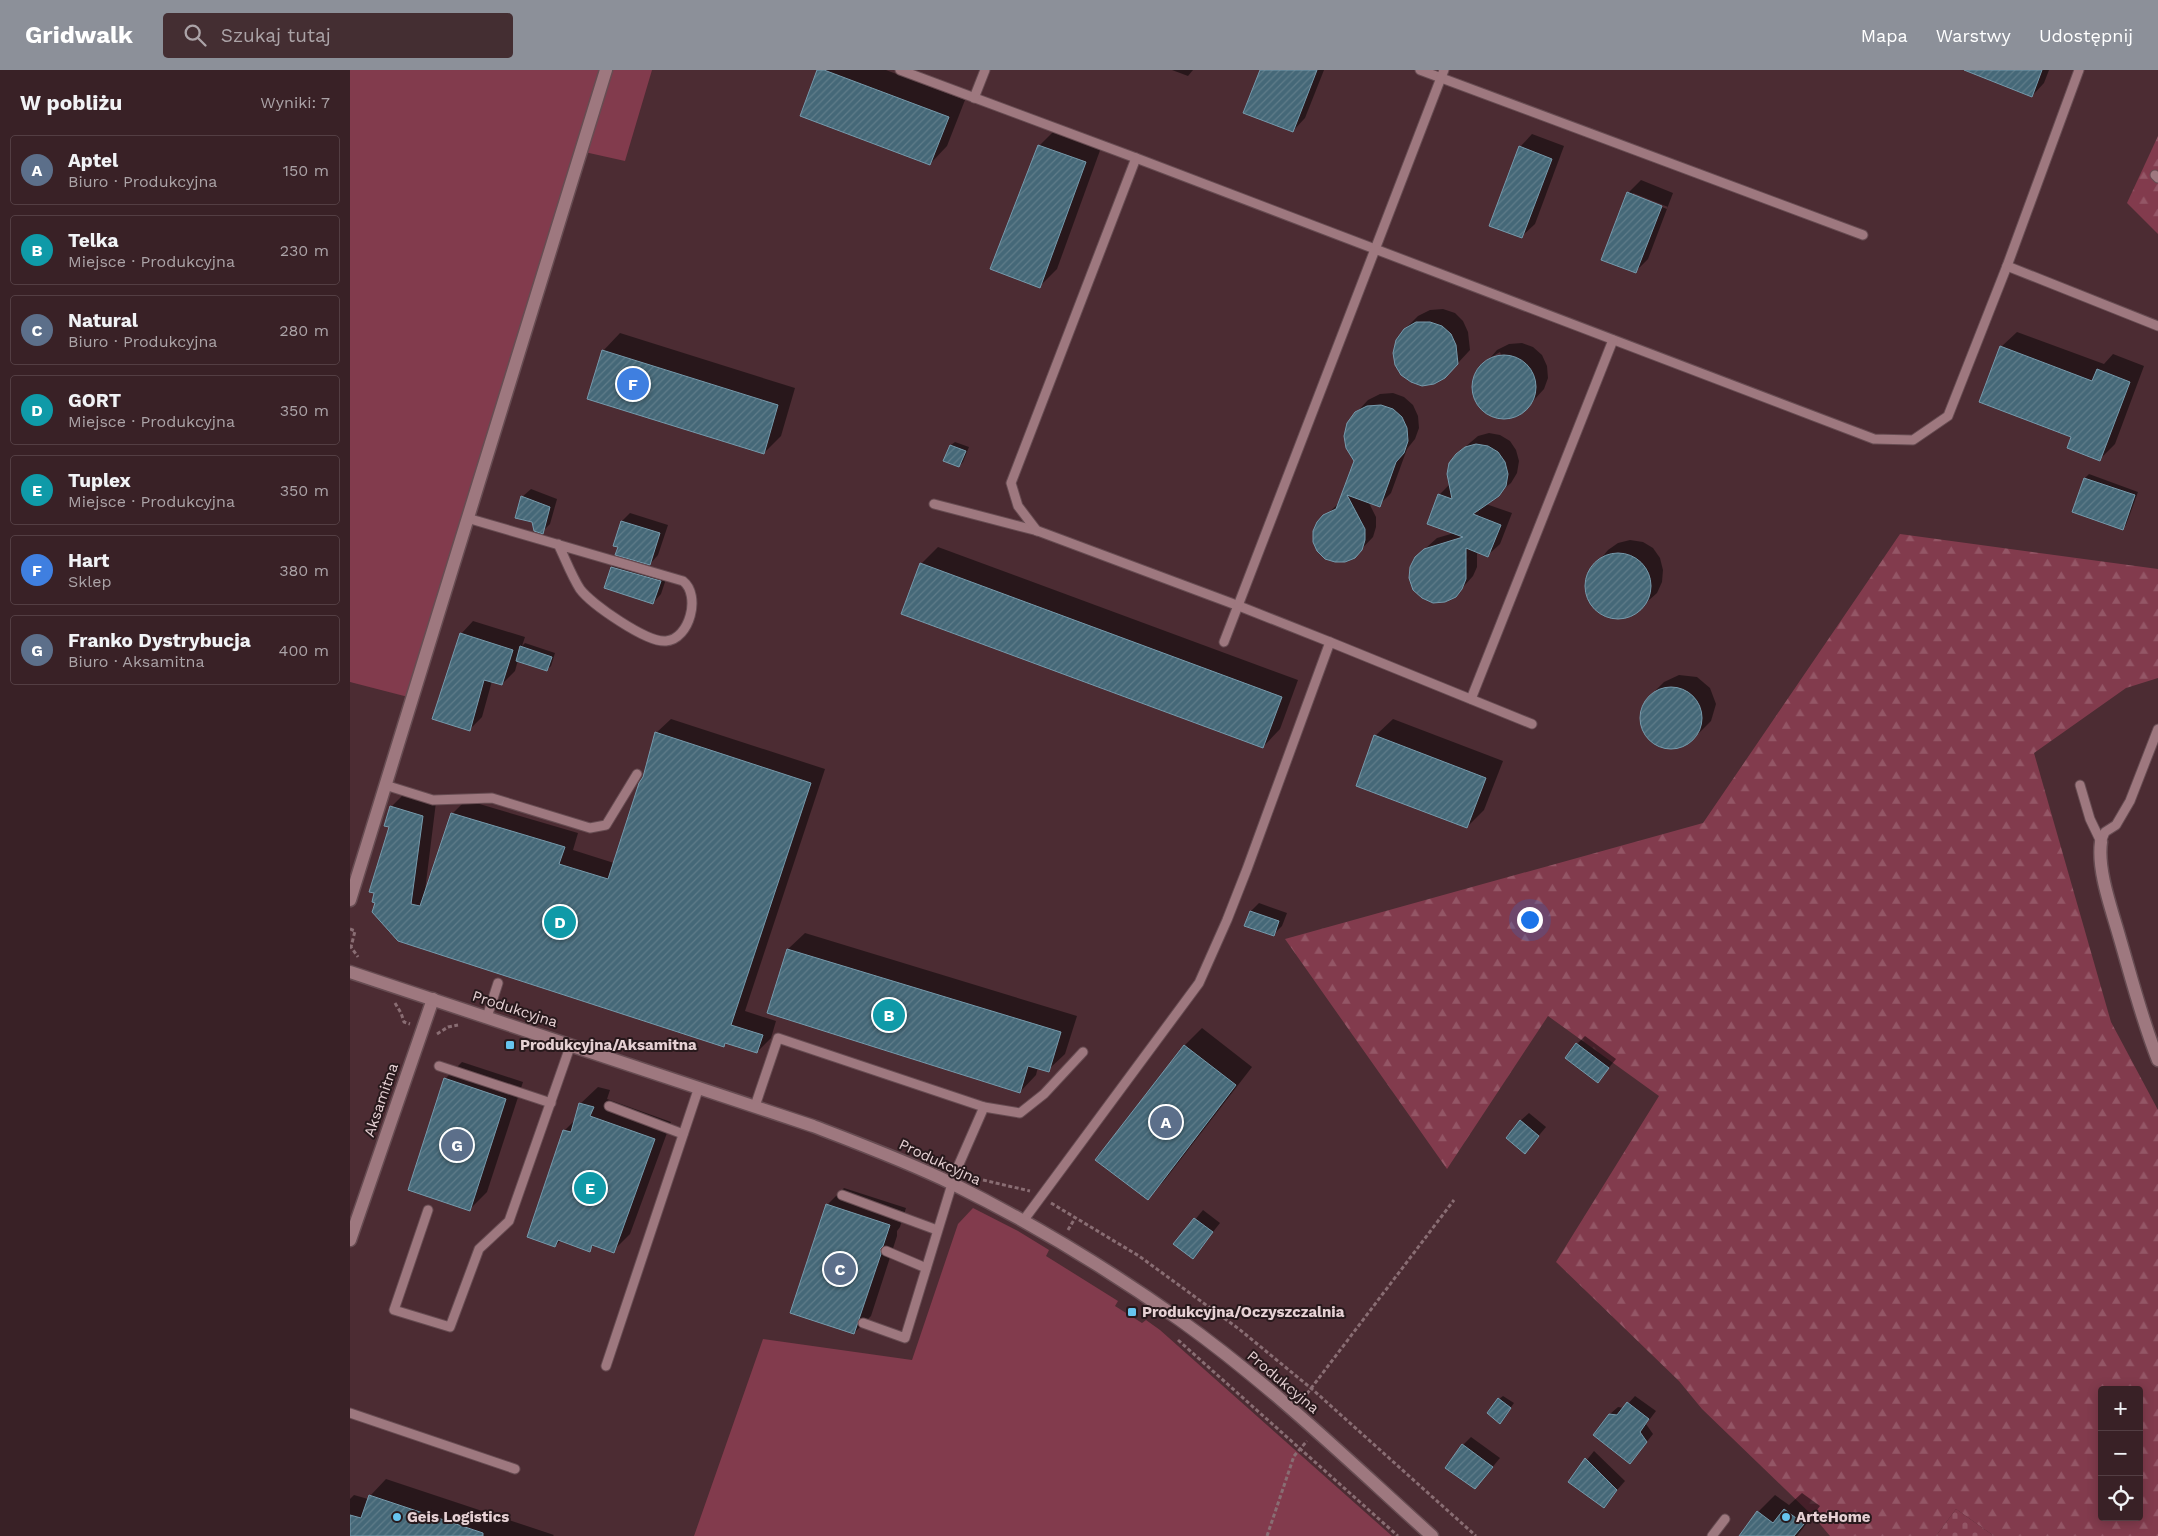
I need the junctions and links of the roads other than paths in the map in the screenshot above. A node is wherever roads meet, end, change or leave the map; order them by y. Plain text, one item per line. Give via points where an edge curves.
1 (606, 70) edge
2 (900, 70) edge
3 (985, 70) edge
4 (1420, 70) edge
5 (2079, 70) edge
6 (1443, 74) edge
7 (974, 98) junction
8 (1136, 158) junction
9 (1862, 235) dead end
10 (1376, 249) junction
11 (2006, 266) junction
12 (2158, 326) edge
13 (1613, 340) junction
14 (934, 504) dead end
15 (468, 518) junction
16 (1038, 531) junction
17 (558, 544) junction
18 (1239, 606) junction
19 (1224, 642) dead end
20 (1330, 642) junction
21 (1471, 699) junction
22 (1532, 724) dead end
23 (2158, 729) edge
24 (637, 774) dead end
25 (385, 785) junction
26 (2080, 785) dead end
27 (2101, 842) junction
28 (350, 900) edge
29 (350, 972) edge
30 (498, 983) dead end
31 (433, 999) junction
32 (486, 1017) junction
33 (571, 1044) junction
34 (1083, 1052) dead end
35 (2158, 1060) edge
36 (439, 1066) dead end
37 (699, 1087) junction
38 (551, 1103) junction
39 (609, 1106) dead end
40 (755, 1106) junction
41 (984, 1107) junction
42 (683, 1134) junction
43 (952, 1184) junction
44 (842, 1195) dead end
45 (428, 1210) dead end
46 (1022, 1221) junction
47 (937, 1230) junction
48 (350, 1240) edge
49 (886, 1251) dead end
50 (926, 1268) junction
51 (863, 1323) dead end
52 (606, 1366) dead end
53 (350, 1413) edge
54 (515, 1469) dead end
55 (1725, 1519) dead end
56 (1432, 1536) edge
57 (1712, 1536) edge

1 - 15 street
2 - 7 lane
3 - 7 lane
4 - 6 lane
5 - 11 lane
6 - 9 lane
6 - 10 lane
7 - 8 lane
8 - 10 lane
8 - 16 lane via 1010,483 1018,506
10 - 13 lane
10 - 18 lane
11 - 12 lane
11 - 13 lane via 1948,416 1913,440 1874,439
13 - 21 lane
14 - 16 lane
15 - 17 lane
15 - 25 street
16 - 18 lane
17 - 17 lane via 683,581 693,595 685,628 675,639 664,642 648,638 596,606 580,589
18 - 19 lane
18 - 20 lane
20 - 21 lane
20 - 46 lane via 1237,894 1199,983
21 - 22 lane
23 - 27 lane via 2130,801 2116,825 2105,832
24 - 25 lane via 606,825 590,828 492,798 433,800
25 - 28 street
26 - 27 lane
27 - 35 street via 2099,854 2106,886 2145,1028
29 - 31 street, Produkcyjna
30 - 32 lane
31 - 32 street, Produkcyjna
31 - 48 street, Aksamitna
32 - 33 street, Produkcyjna
33 - 37 street, Produkcyjna
33 - 38 lane
34 - 41 lane via 1044,1094 1020,1113
36 - 38 lane
37 - 40 street, Produkcyjna
37 - 42 lane
38 - 45 lane via 510,1221 479,1249 450,1327 394,1310
39 - 42 lane
40 - 41 lane via 778,1038
40 - 43 street, Produkcyjna via 829,1132
41 - 43 lane
42 - 52 lane
43 - 46 street, Produkcyjna
43 - 47 lane
44 - 47 lane
46 - 56 street, Produkcyjna via 1061,1242 1181,1320 1315,1430
47 - 50 lane
49 - 50 lane
50 - 51 lane via 905,1338
53 - 54 lane
55 - 57 lane

